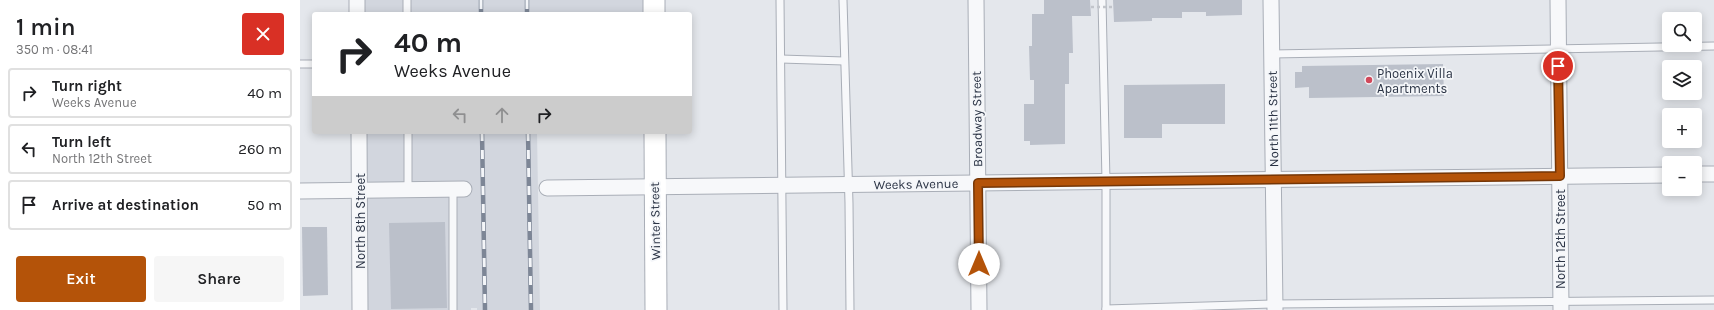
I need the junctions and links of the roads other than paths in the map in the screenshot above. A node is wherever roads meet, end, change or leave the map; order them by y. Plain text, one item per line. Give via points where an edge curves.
1 (357, 0) edge
2 (407, 0) edge
3 (654, 0) edge
4 (780, 0) edge
5 (843, 0) edge
6 (976, 0) edge
7 (1102, 0) edge
8 (1271, 0) edge
9 (1558, 0) edge
10 (357, 12) edge
11 (407, 12) edge
12 (654, 12) edge
13 (1714, 46) edge
14 (1558, 50) junction
15 (1272, 54) junction
16 (781, 59) junction
17 (844, 62) junction
18 (300, 64) edge
19 (312, 64) edge
20 (359, 134) edge
21 (408, 134) edge
22 (655, 134) edge
23 (1702, 174) edge
24 (1714, 174) edge
25 (1662, 175) edge
26 (1560, 176) junction
27 (1274, 179) junction
28 (1106, 182) junction
29 (978, 183) junction
30 (848, 184) junction
31 (782, 185) junction
32 (655, 187) junction
33 (547, 188) dead end
34 (408, 189) junction
35 (458, 189) joint
36 (300, 190) edge
37 (360, 190) junction
38 (1714, 300) edge
39 (1561, 306) edge
40 (1275, 307) edge
41 (360, 310) edge
42 (453, 310) edge
43 (656, 310) edge
44 (783, 310) edge
45 (850, 310) edge
46 (979, 310) edge
47 (1106, 310) edge

1 - 10 street
2 - 11 lane
3 - 12 street
4 - 16 lane
5 - 17 lane
6 - 29 street, Broadway Street
7 - 28 lane
8 - 15 street, North 11th Street
9 - 14 street, North 12th Street
13 - 14 lane
14 - 15 lane
14 - 26 street, North 12th Street
15 - 27 street, North 11th Street
16 - 17 lane
16 - 31 lane
17 - 30 lane
18 - 19 lane
20 - 37 street, North 8th Street
21 - 34 lane
22 - 32 street, Winter Street
23 - 24 street
25 - 26 street, Weeks Avenue
26 - 27 street, Weeks Avenue
26 - 39 street, North 12th Street
27 - 28 street, Weeks Avenue
27 - 40 street, North 11th Street
28 - 29 street, Weeks Avenue
28 - 47 lane
29 - 30 street, Weeks Avenue
29 - 46 street, Broadway Street
30 - 31 street, Weeks Avenue
30 - 45 lane
31 - 32 street, Weeks Avenue
31 - 44 lane
32 - 33 street, Weeks Avenue
32 - 43 street, Winter Street
34 - 35 street
34 - 37 street
35 - 42 lane
36 - 37 street
37 - 41 street, North 8th Street
38 - 39 lane
39 - 40 lane
40 - 47 lane

